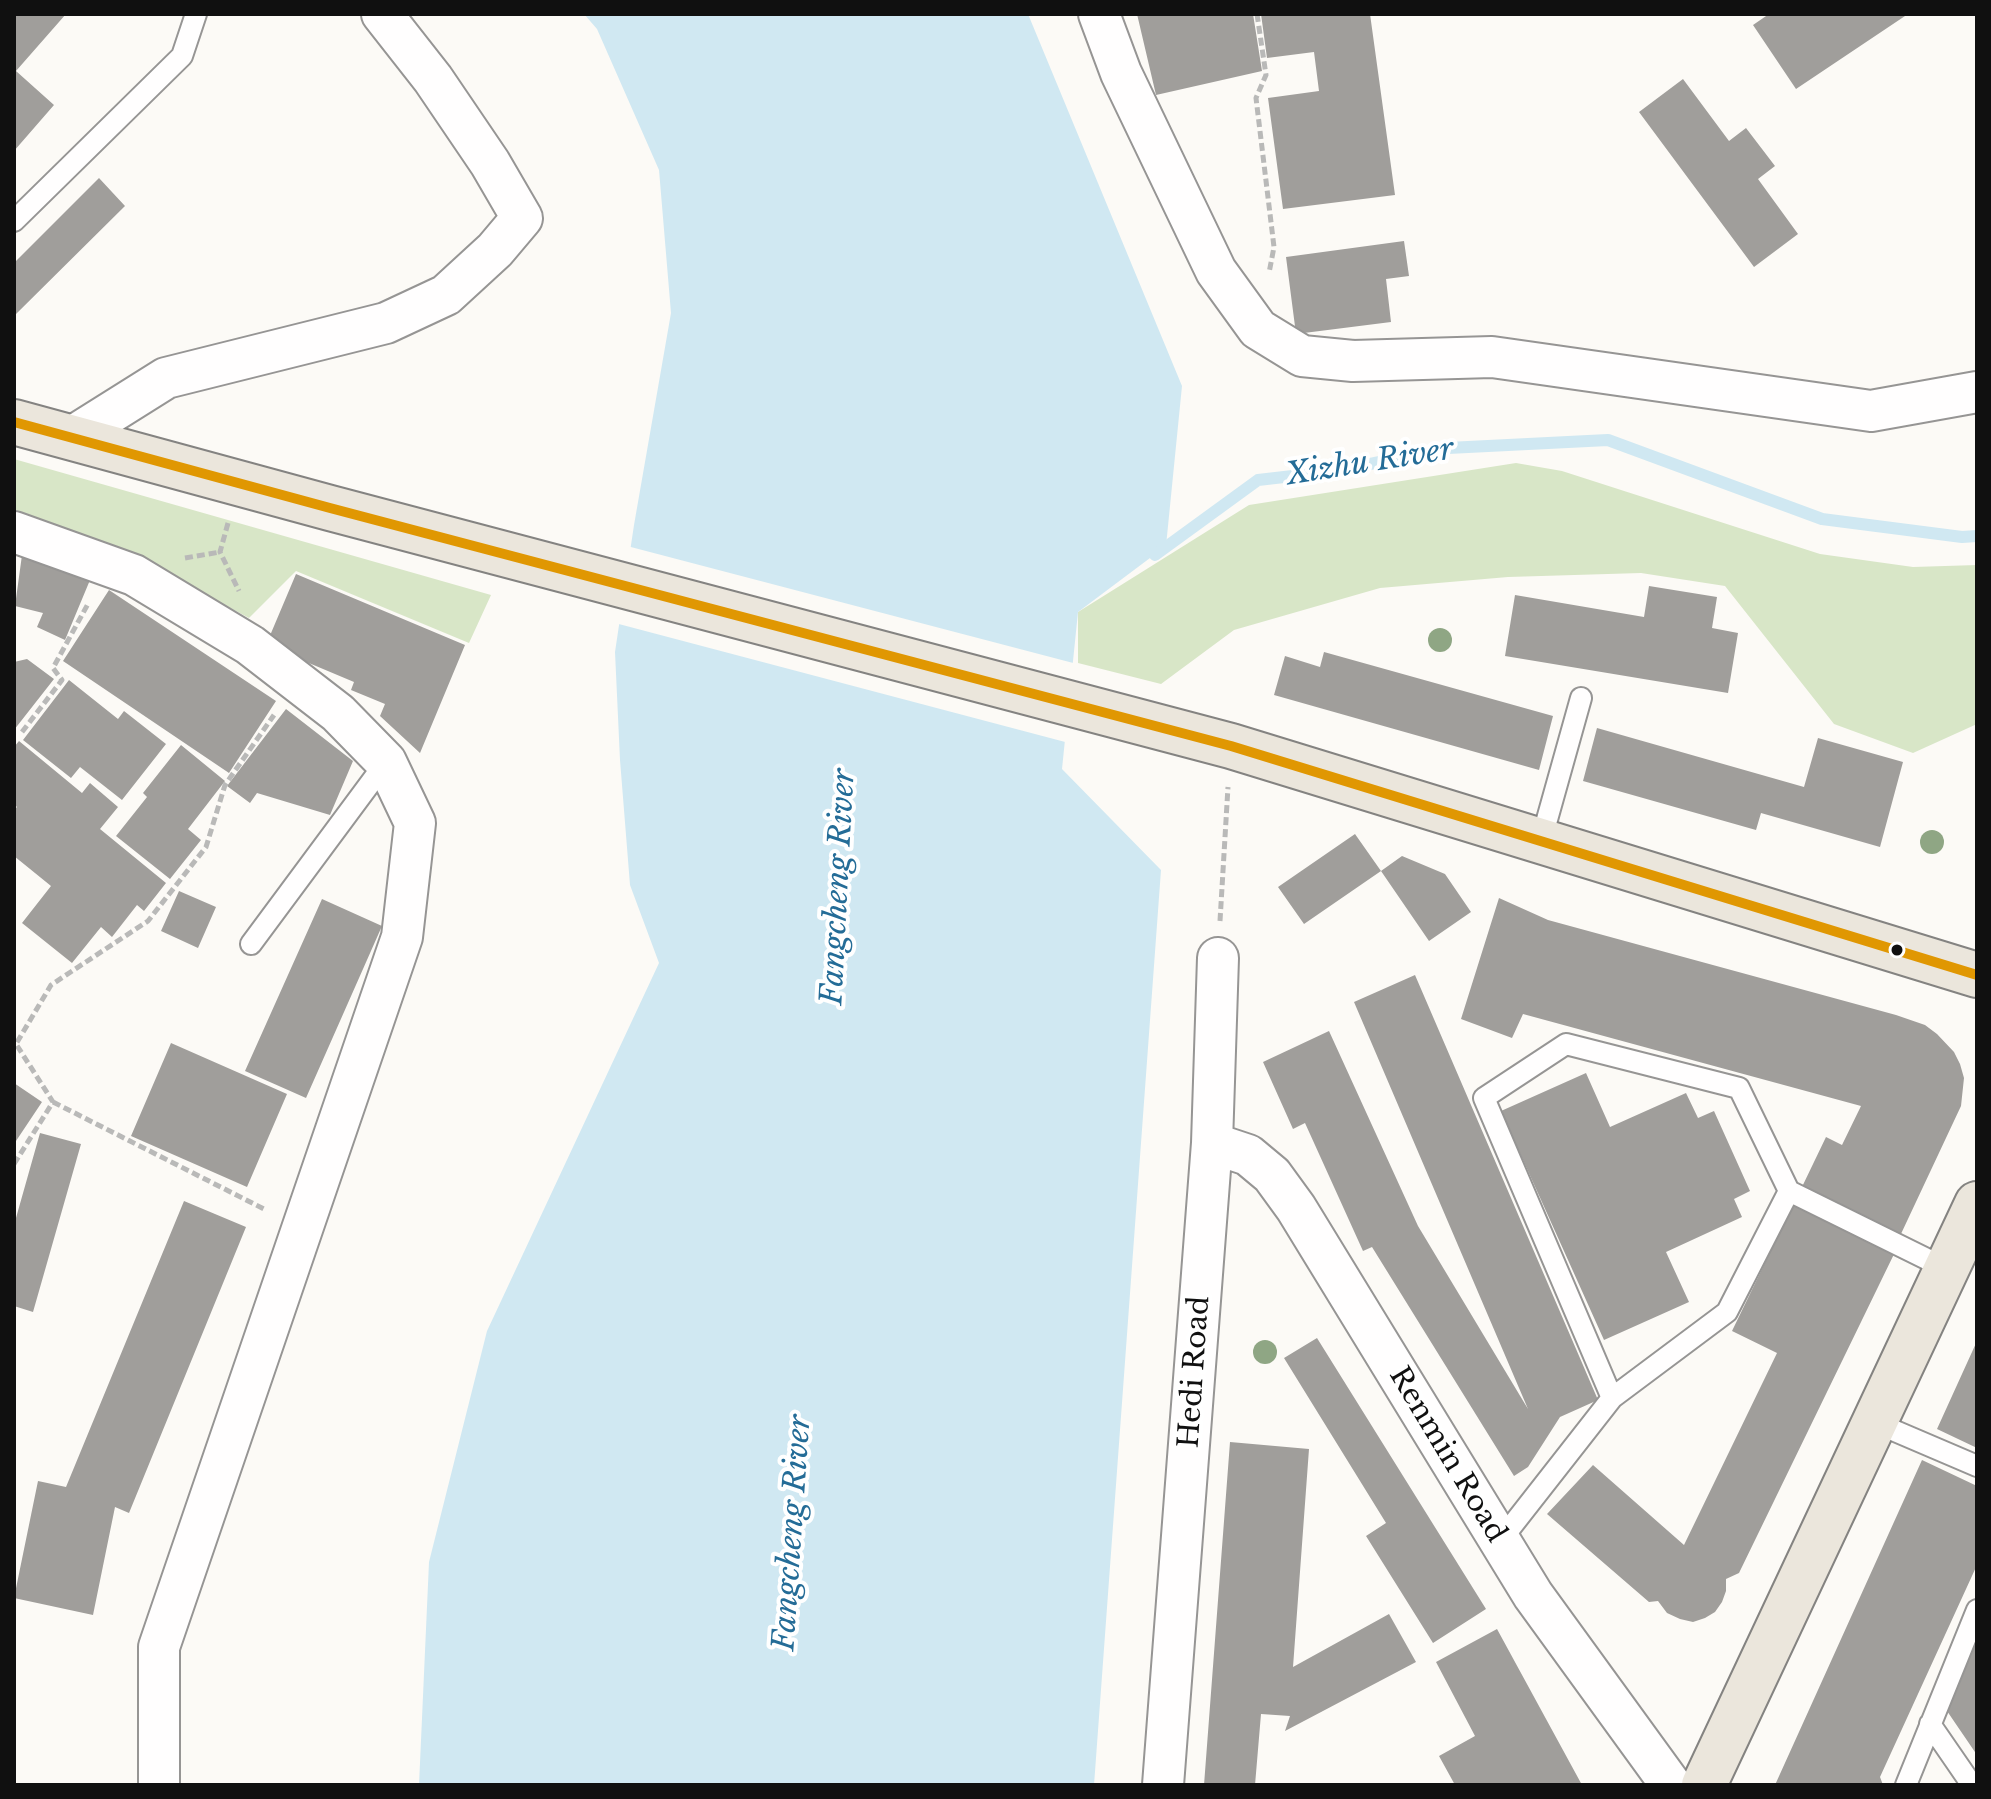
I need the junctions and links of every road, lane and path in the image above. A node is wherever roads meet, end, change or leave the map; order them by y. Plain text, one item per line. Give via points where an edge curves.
1 (196, 14) edge
2 (382, 14) edge
3 (1099, 14) edge
4 (1257, 14) edge
5 (14, 221) edge
6 (1258, 329) junction
7 (1977, 392) edge
8 (14, 422) edge
9 (72, 437) junction
10 (240, 483) junction
11 (14, 532) edge
12 (109, 566) junction
13 (250, 645) junction
14 (298, 682) junction
15 (1581, 698) dead end
16 (22, 732) dead end
17 (1231, 746) junction
18 (386, 762) junction
19 (1541, 841) junction
20 (251, 944) dead end
21 (1218, 958) joint
22 (1977, 975) edge
23 (53, 1102) junction
24 (1212, 1143) junction
25 (14, 1164) edge
26 (1789, 1191) junction
27 (1977, 1204) edge
28 (303, 1228) junction
29 (1947, 1269) junction
30 (1612, 1398) junction
31 (1874, 1422) junction
32 (1977, 1466) edge
33 (1500, 1541) junction
34 (1977, 1610) edge
35 (1930, 1724) junction
36 (159, 1785) edge
37 (1163, 1785) edge
38 (1671, 1785) edge
39 (1704, 1785) edge
40 (1906, 1785) edge
41 (1972, 1785) edge

1 - 5 lane via 182,56
2 - 9 street via 433,79 522,218 446,295 386,323 166,378
3 - 6 street via 1121,73 1216,271
4 - 6 path via 1266,75 1256,98 1274,247
6 - 7 street via 1302,356 1353,361 1492,357 1871,411
8 - 9 main road
9 - 10 main road
10 - 13 path via 220,552 259,629
10 - 17 main road
11 - 12 street
12 - 13 street via 134,575
12 - 16 path via 53,668 62,680
13 - 14 street
14 - 18 street
14 - 23 path via 225,785 206,847 148,921 51,985 16,1044
15 - 19 lane
17 - 19 main road
17 - 21 path
18 - 20 lane
18 - 28 street via 415,823 402,937
19 - 22 main road
21 - 24 street, Hedi Road
23 - 25 path
23 - 28 path
24 - 33 street, Renmin Road via 1248,1155 1272,1175 1296,1208
24 - 37 street, Hedi Road
26 - 29 lane
26 - 30 lane via 1727,1312
26 - 30 lane via 1739,1088 1566,1044 1484,1098
27 - 29 main road
28 - 36 street via 159,1647
29 - 31 main road
30 - 33 lane
31 - 32 lane
31 - 39 main road
33 - 38 street, Renmin Road
34 - 35 lane
35 - 40 lane
35 - 41 lane

